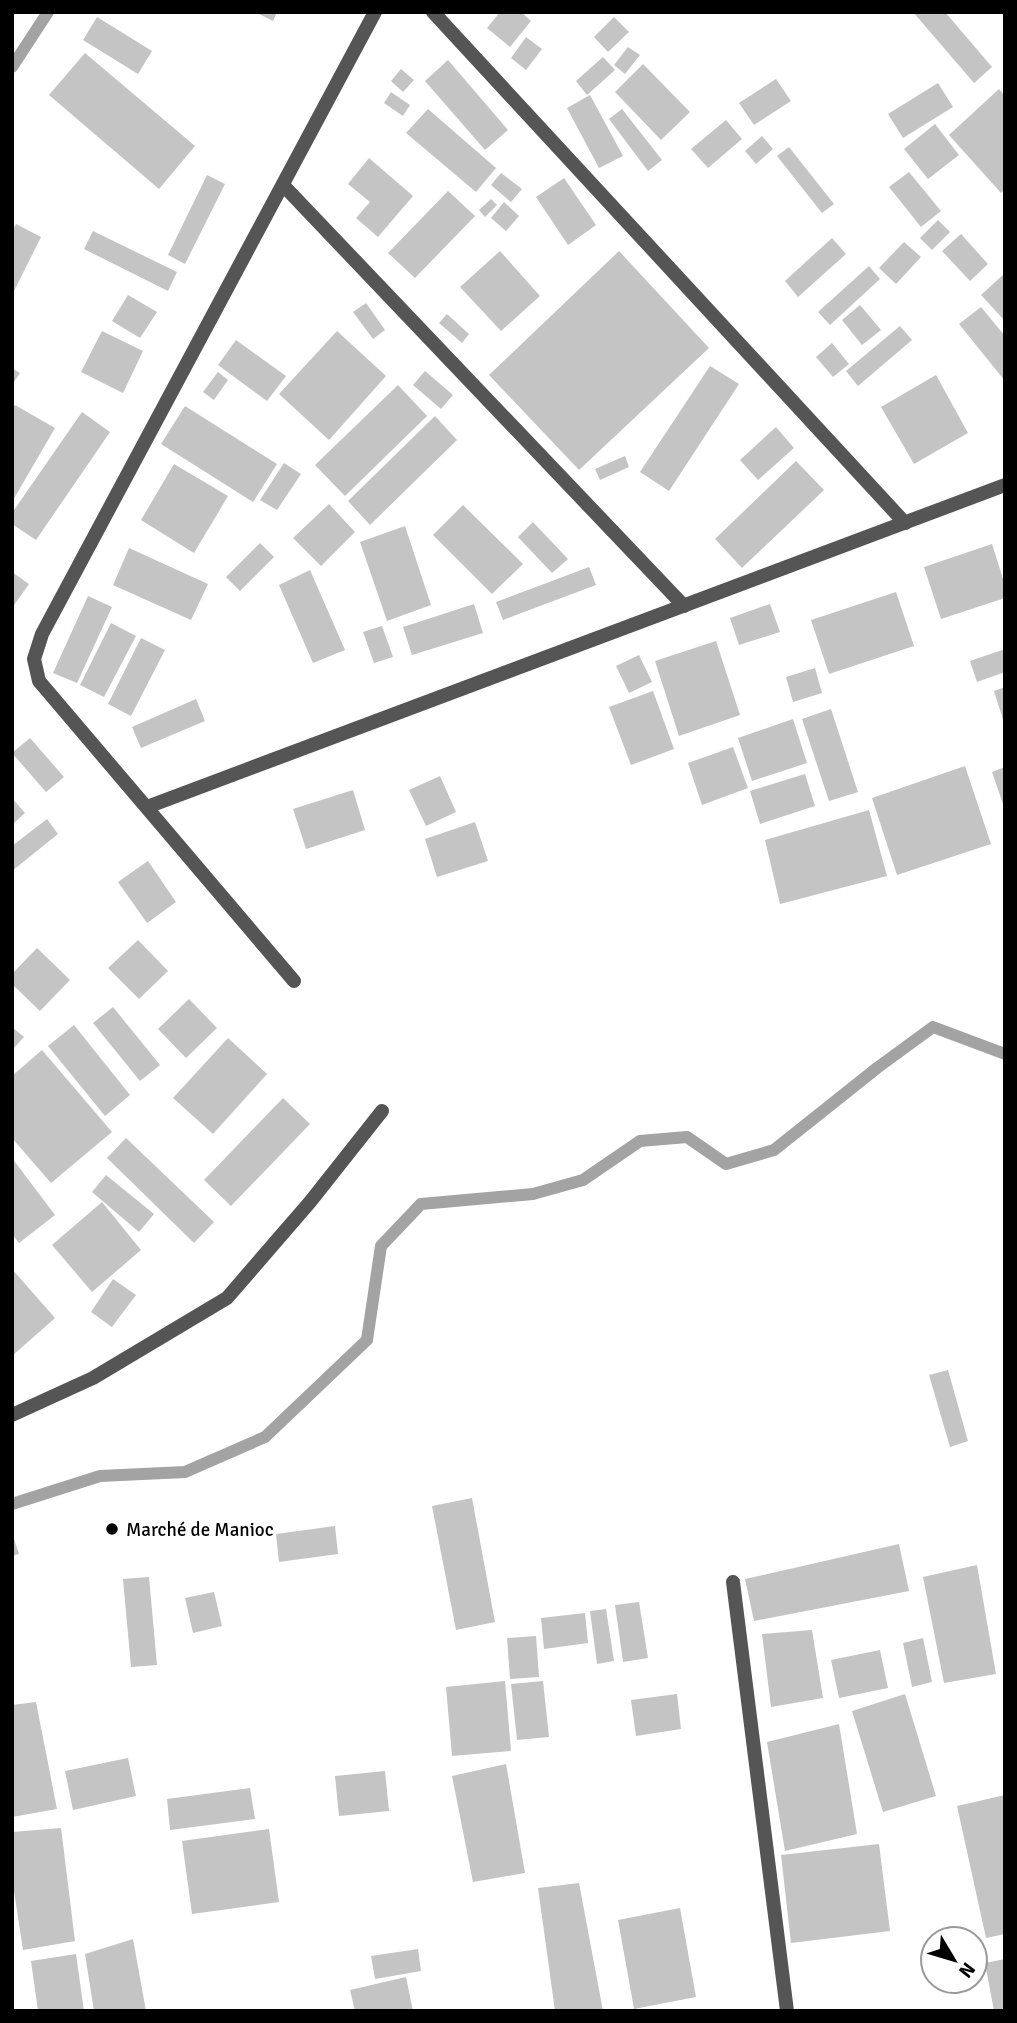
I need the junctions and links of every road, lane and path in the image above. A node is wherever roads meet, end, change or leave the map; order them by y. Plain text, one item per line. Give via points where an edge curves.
1 (374, 12) edge
2 (433, 12) edge
3 (283, 186) junction
4 (1005, 485) edge
5 (905, 523) junction
6 (684, 606) junction
7 (147, 807) junction
8 (294, 981) dead end
9 (382, 1111) dead end
10 (12, 1415) edge
11 (733, 1582) dead end
12 (787, 2011) edge

1 - 3 street
2 - 5 street
3 - 6 street
3 - 7 street via 42,634 34,659 39,681
4 - 5 street
5 - 6 street
6 - 7 street
7 - 8 street
9 - 10 street via 227,1298 93,1378
11 - 12 street

